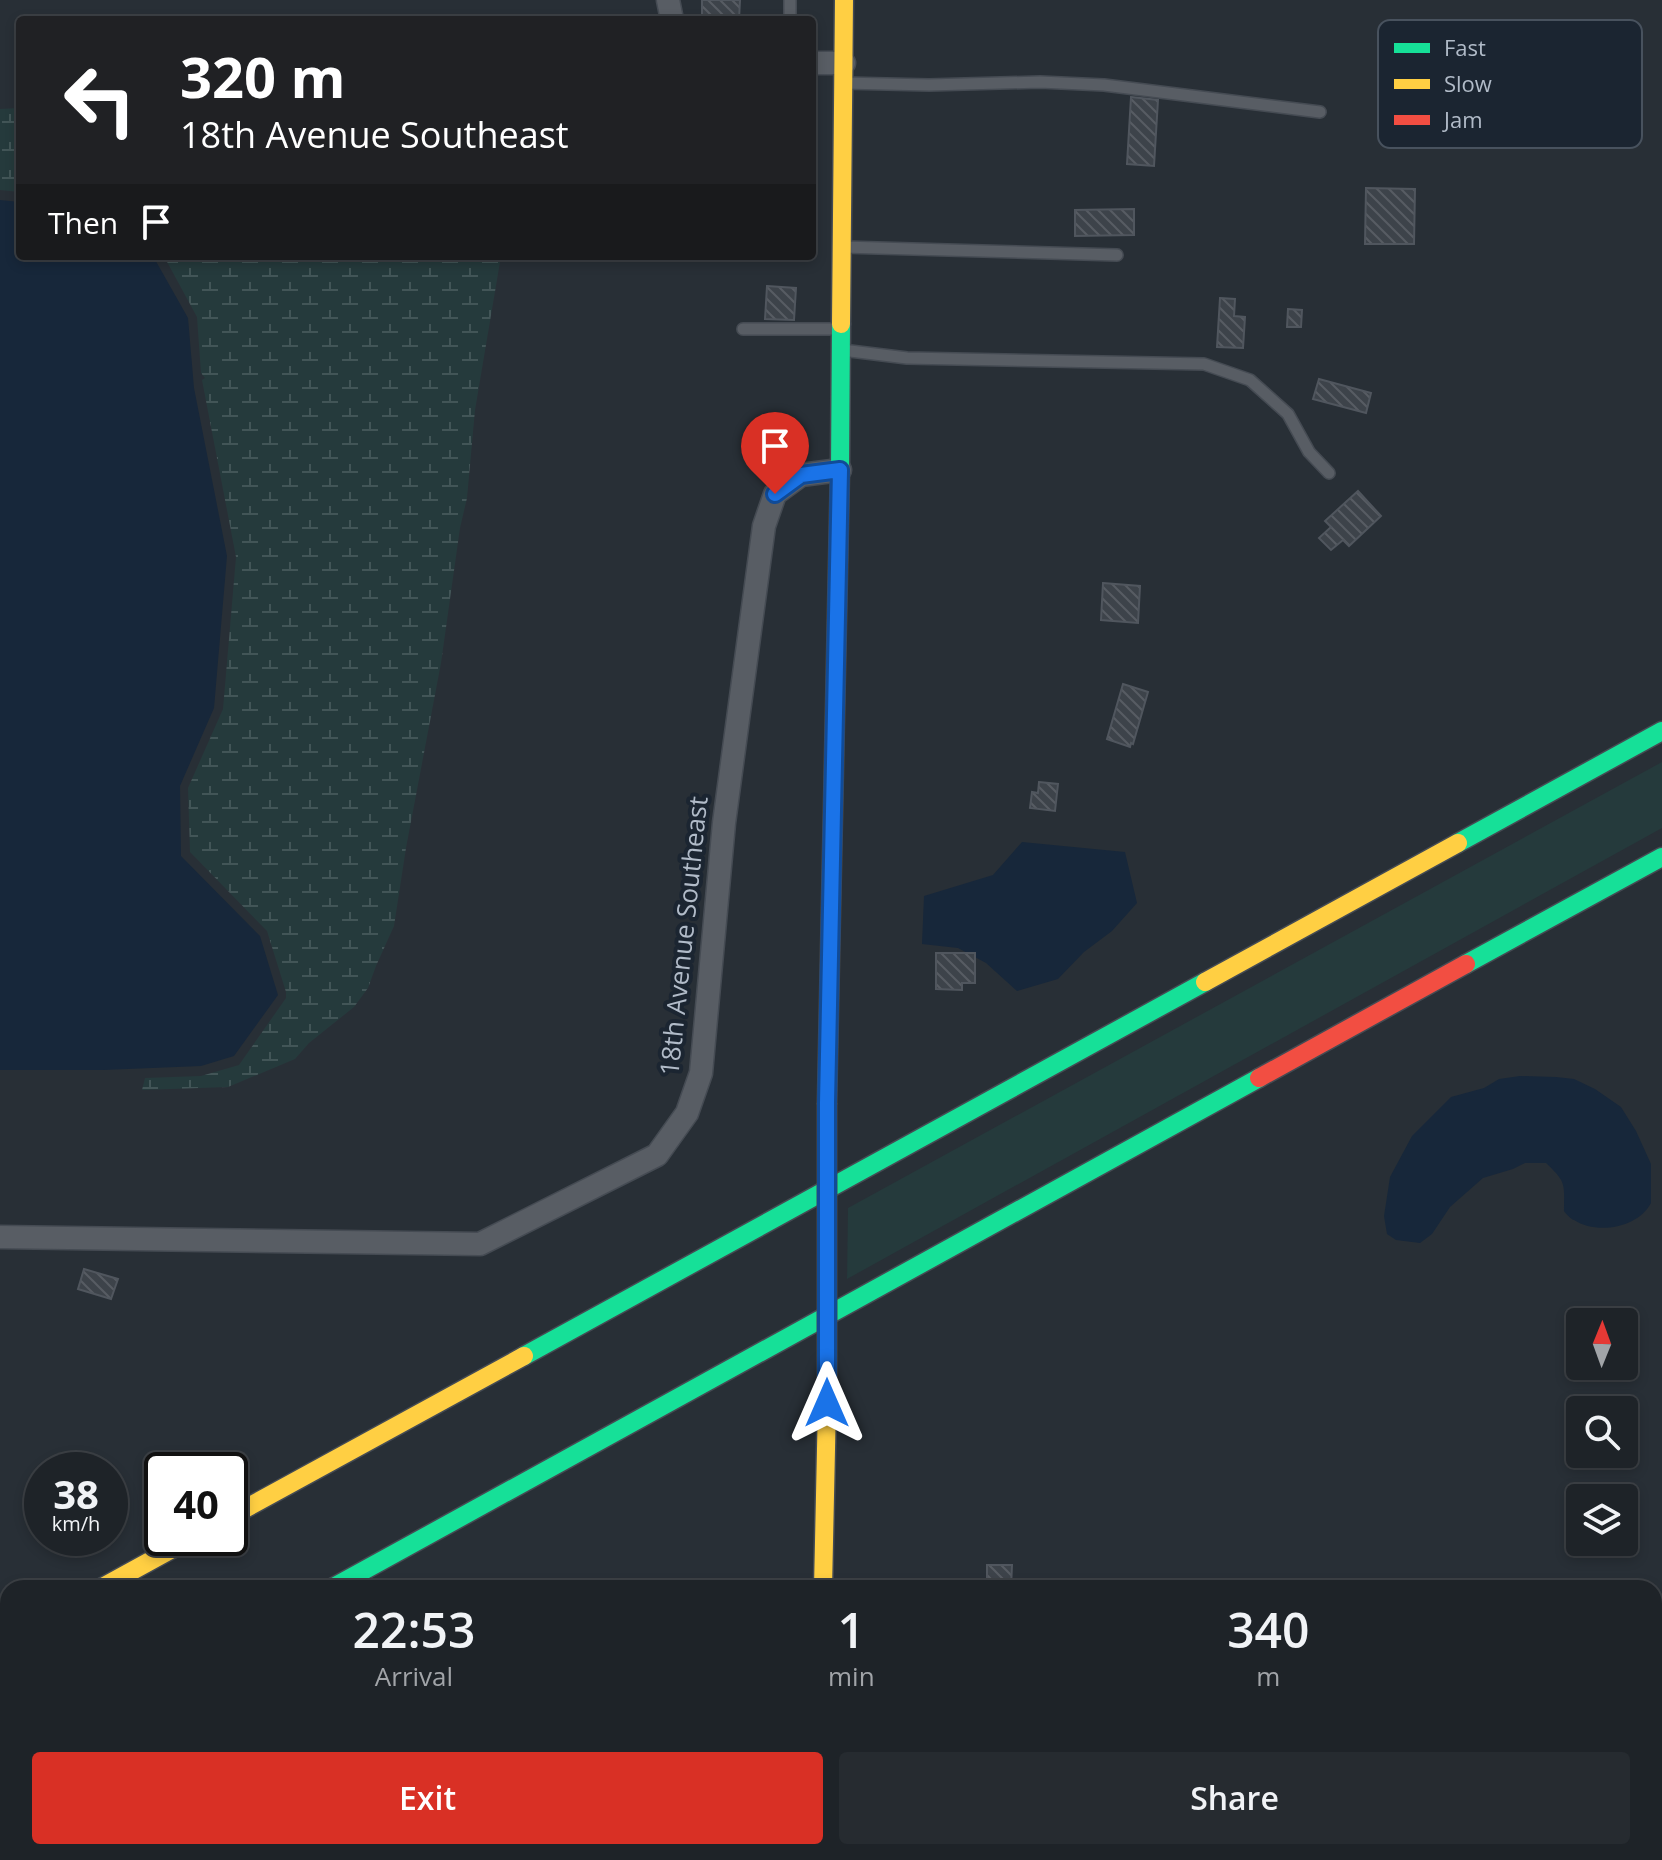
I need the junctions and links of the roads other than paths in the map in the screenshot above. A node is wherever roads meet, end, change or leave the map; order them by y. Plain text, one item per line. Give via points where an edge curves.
1 (844, 0) edge
2 (816, 64) edge
3 (844, 73) junction
4 (1320, 112) dead end
5 (842, 247) junction
6 (1117, 255) dead end
7 (743, 329) dead end
8 (841, 329) junction
9 (841, 350) junction
10 (840, 470) junction
11 (1329, 473) dead end
12 (1662, 731) edge
13 (1662, 857) edge
14 (0, 1237) edge
15 (248, 1507) edge
16 (159, 1556) edge
17 (116, 1580) edge
18 (347, 1580) edge
19 (823, 1580) edge

1 - 3 main road
2 - 3 street
3 - 4 lane via 929,85 1104,85
3 - 5 main road
5 - 6 lane
5 - 8 main road
7 - 8 lane
8 - 9 main road
9 - 10 main road
9 - 11 lane via 907,358 1204,364 1250,380 1288,414 1309,452
10 - 14 street, 18th Avenue Southeast via 801,475 775,494 764,526 724,823 701,1073 687,1113 657,1155 480,1244
10 - 19 main road, bridge
12 - 15 main road
13 - 18 main road
16 - 17 main road

